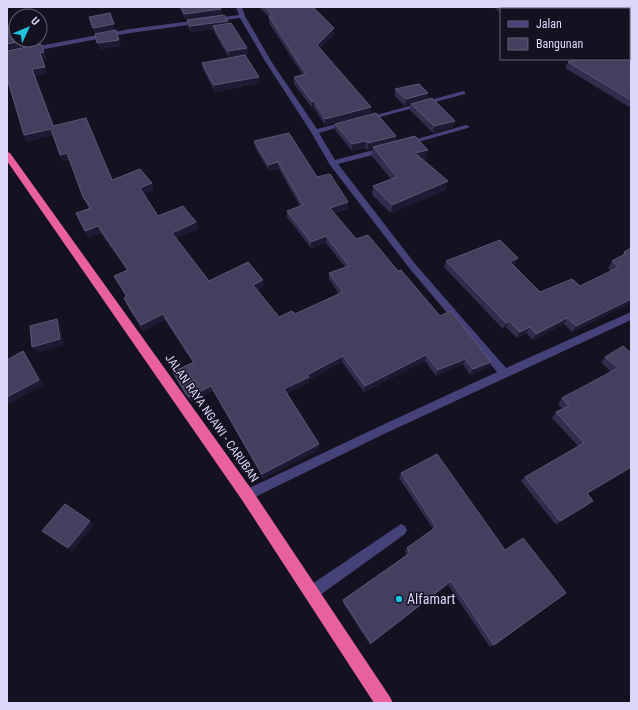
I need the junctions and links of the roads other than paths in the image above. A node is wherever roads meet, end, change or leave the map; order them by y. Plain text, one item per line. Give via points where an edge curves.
1 (239, 7) edge
2 (242, 16) junction
3 (7, 54) edge
4 (463, 93) dead end
5 (466, 127) dead end
6 (315, 132) junction
7 (7, 155) edge
8 (333, 163) junction
9 (631, 316) edge
10 (505, 374) junction
11 (251, 502) junction
12 (402, 530) dead end
13 (311, 593) junction
14 (384, 703) edge

1 - 2 street
2 - 3 street via 130,30
2 - 6 street
4 - 6 street
5 - 8 street
6 - 8 street
7 - 11 highway, JALAN RAYA NGAWI - CARUBAN
8 - 10 street via 413,267
9 - 10 street
10 - 11 street via 380,431
11 - 13 highway, JALAN RAYA NGAWI - CARUBAN
12 - 13 street
13 - 14 highway, JALAN RAYA NGAWI - CARUBAN

